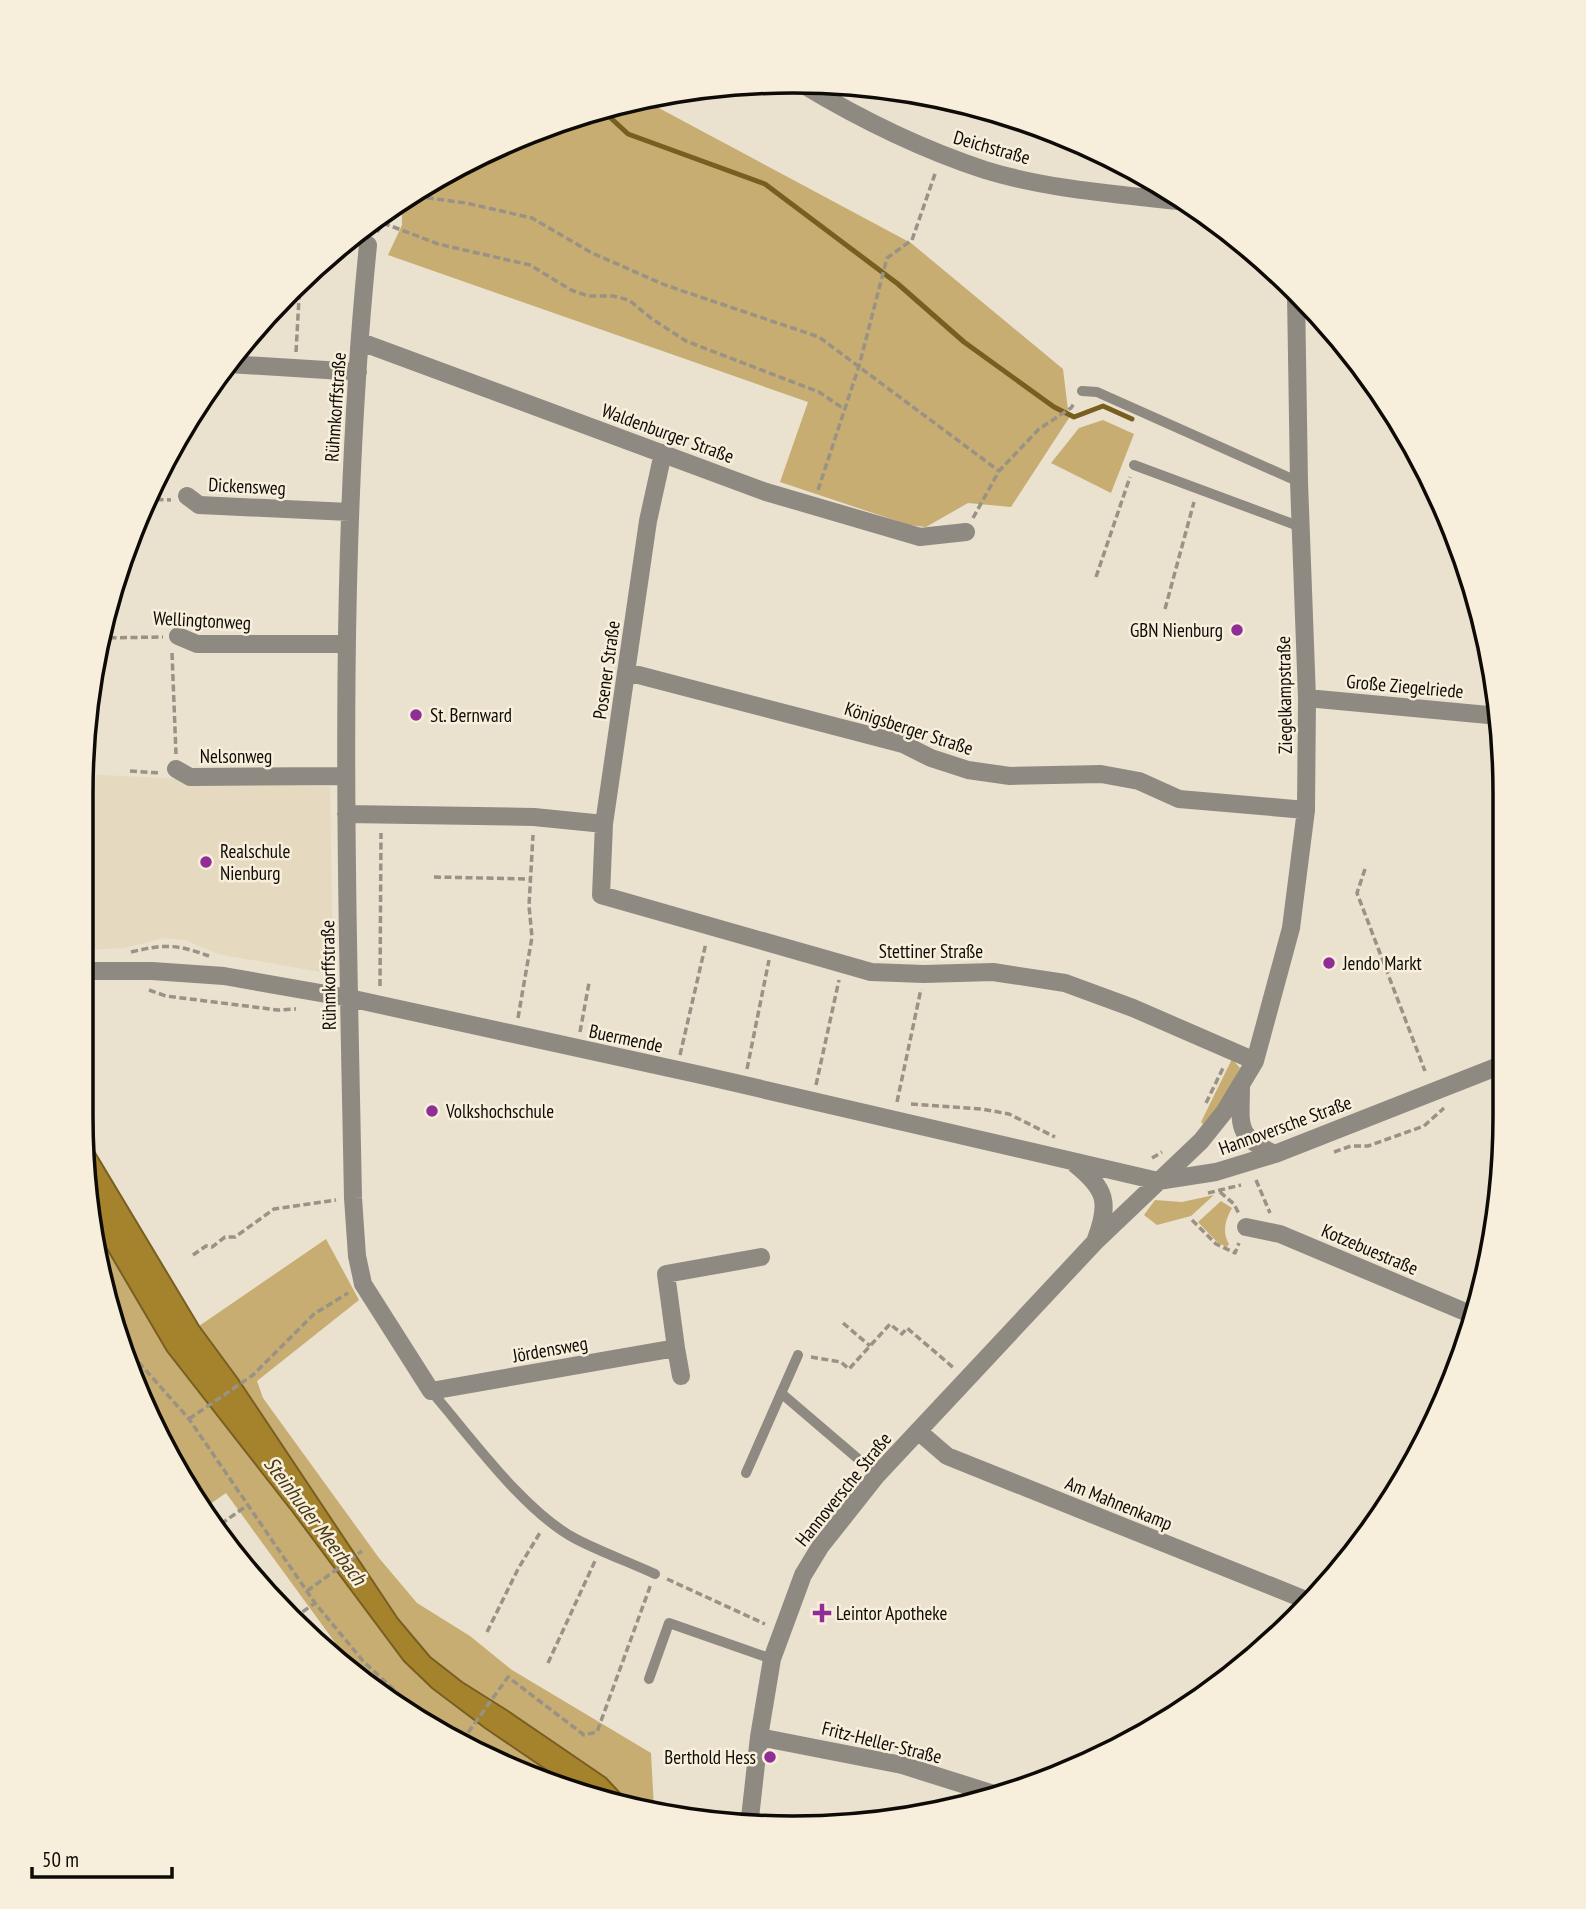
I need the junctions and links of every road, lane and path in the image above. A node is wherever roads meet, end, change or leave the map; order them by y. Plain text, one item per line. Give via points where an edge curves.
1 (820, 94) edge
2 (942, 154) junction
3 (426, 198) edge
4 (1163, 199) edge
5 (386, 224) edge
6 (379, 228) edge
7 (368, 245) joint
8 (299, 297) edge
9 (1296, 307) edge
10 (361, 342) junction
11 (239, 365) edge
12 (859, 366) junction
13 (295, 368) junction
14 (358, 372) junction
15 (1082, 391) dead end
16 (1071, 408) dead end
17 (844, 409) junction
18 (663, 453) junction
19 (1134, 465) joint
20 (999, 471) junction
21 (1299, 482) junction
22 (1198, 490) junction
23 (187, 496) joint
24 (157, 500) edge
25 (813, 506) junction
26 (349, 512) junction
27 (1301, 527) junction
28 (965, 533) joint
29 (1096, 577) dead end
30 (1164, 609) dead end
31 (178, 636) junction
32 (111, 638) edge
33 (345, 644) junction
34 (627, 672) junction
35 (1307, 698) junction
36 (1488, 712) edge
37 (176, 769) junction
38 (130, 771) dead end
39 (346, 776) junction
40 (1306, 810) junction
41 (346, 814) junction
42 (381, 814) junction
43 (534, 817) junction
44 (604, 824) junction
45 (1365, 869) dead end
46 (434, 877) dead end
47 (530, 879) junction
48 (601, 895) joint
49 (709, 927) junction
50 (772, 944) junction
51 (843, 964) junction
52 (93, 971) edge
53 (924, 974) junction
54 (589, 983) dead end
55 (140, 986) dead end
56 (380, 992) dead end
57 (349, 998) junction
58 (307, 1008) dead end
59 (515, 1034) junction
60 (577, 1049) junction
61 (1230, 1049) junction
62 (1255, 1061) junction
63 (1493, 1067) edge
64 (677, 1070) junction
65 (1425, 1071) dead end
66 (743, 1085) junction
67 (1241, 1086) junction
68 (813, 1101) junction
69 (1451, 1102) dead end
70 (1202, 1111) dead end
71 (891, 1120) junction
72 (1275, 1154) junction
73 (1325, 1155) dead end
74 (1071, 1161) junction
75 (1266, 1177) dead end
76 (1256, 1180) junction
77 (1158, 1181) junction
78 (353, 1198) junction
79 (1192, 1220) dead end
80 (1246, 1227) joint
81 (1280, 1234) junction
82 (1095, 1242) junction
83 (1235, 1253) dead end
84 (193, 1255) dead end
85 (761, 1257) dead end
86 (363, 1284) junction
87 (1465, 1312) edge
88 (843, 1323) dead end
89 (870, 1346) junction
90 (676, 1348) junction
91 (798, 1355) joint
92 (137, 1361) edge
93 (958, 1372) dead end
94 (681, 1376) dead end
95 (431, 1391) junction
96 (781, 1393) junction
97 (189, 1419) junction
98 (918, 1431) junction
99 (746, 1473) dead end
100 (877, 1475) junction
101 (249, 1504) junction
102 (548, 1520) junction
103 (223, 1522) edge
104 (600, 1549) junction
105 (362, 1551) dead end
106 (654, 1574) junction
107 (307, 1591) junction
108 (1300, 1598) edge
109 (315, 1602) junction
110 (300, 1613) edge
111 (768, 1625) dead end
112 (487, 1632) dead end
113 (772, 1659) junction
114 (548, 1663) dead end
115 (649, 1679) dead end
116 (397, 1693) edge
117 (466, 1735) edge
118 (760, 1737) junction
119 (981, 1790) edge
120 (750, 1815) edge

1 - 2 street, Deichstraße
2 - 4 street, Deichstraße via 987,171 1055,186
2 - 12 path via 912,240 887,258
3 - 12 path via 532,218 592,253 665,285 818,337
5 - 17 path via 438,244 530,265 588,296 629,300 686,341 819,392
6 - 7 path
7 - 10 street, Rühmkorffstraße
8 - 13 path
9 - 21 street, Ziegelkampstraße
10 - 14 street, Rühmkorffstraße
10 - 18 street, Waldenburger Straße
11 - 13 street
12 - 17 path
12 - 20 path
13 - 14 street
14 - 26 street, Rühmkorffstraße
15 - 21 lane via 1097,392
16 - 20 path via 1039,429
17 - 25 path
18 - 25 street, Waldenburger Straße
18 - 34 street, Posener Straße via 648,521
19 - 22 lane
19 - 29 path
20 - 28 path
21 - 27 street, Ziegelkampstraße
22 - 27 lane
22 - 30 path
23 - 24 path, Dickensweg
23 - 26 street, Dickensweg via 199,505
25 - 28 street, Waldenburger Straße via 920,537
26 - 33 street, Rühmkorffstraße
27 - 35 street, Ziegelkampstraße
31 - 32 path, Wellingtonweg
31 - 33 street, Wellingtonweg via 197,644
31 - 37 path via 172,654
33 - 39 street, Rühmkorffstraße
34 - 40 street, Königsberger Straße via 903,744 968,770 1010,776 1101,774 1139,781 1179,799
34 - 44 street, Posener Straße
35 - 36 street, Große Ziegelriede
35 - 40 street, Ziegelkampstraße
37 - 38 path, Nelsonweg via 167,774
37 - 39 street, Nelsonweg via 190,777
39 - 41 street, Rühmkorffstraße
40 - 62 street, Ziegelkampstraße via 1291,928
41 - 42 street
41 - 57 street, Rühmkorffstraße
42 - 43 street
42 - 56 path
43 - 44 street
43 - 47 path
44 - 48 street, Posener Straße
45 - 65 path via 1357,892
46 - 47 path
47 - 59 path via 532,937
48 - 49 street, Stettiner Straße
49 - 50 street, Stettiner Straße
49 - 64 path
50 - 51 street, Stettiner Straße
50 - 66 path
51 - 53 street, Stettiner Straße via 884,974
51 - 68 path
52 - 57 street, Buermende via 224,976
53 - 61 street, Stettiner Straße via 993,972 1065,983
53 - 71 path
54 - 60 path
55 - 58 path via 166,996 278,1010
57 - 59 street, Buermende
57 - 78 street, Rühmkorffstraße
59 - 60 street, Buermende
60 - 64 street, Buermende
61 - 62 street, Stettiner Straße
61 - 70 path
62 - 67 street, Ziegelkampstraße
63 - 72 street, Hannoversche Straße
64 - 66 street, Buermende
66 - 68 street, Buermende
67 - 72 street, Ziegelkampstraße via 1245,1135
67 - 77 street, Ziegelkampstraße via 1201,1141
68 - 71 street, Buermende
69 - 73 path via 1424,1126
71 - 74 street, Buermende
72 - 77 street, Hannoversche Straße via 1216,1172
74 - 77 street, Buermende
74 - 82 street, Hannoversche Straße via 1094,1179 1104,1202 1105,1215
75 - 76 path
76 - 80 path via 1220,1192 1234,1204
76 - 81 path via 1271,1216 1284,1222
77 - 82 street, Hannoversche Straße
78 - 84 path via 274,1209 235,1237 225,1237
78 - 86 street, Rühmkorffstraße
79 - 83 path via 1216,1244
80 - 81 street, Kotzebuestraße
81 - 87 street, Kotzebuestraße
82 - 98 street, Hannoversche Straße
85 - 90 street via 666,1273
86 - 95 street, Rühmkorffstraße
86 - 97 path via 314,1314 253,1374
88 - 89 path
89 - 91 path via 849,1369 841,1362
89 - 93 path via 890,1324 902,1334 907,1328
90 - 94 street
90 - 95 street, Jördensweg
91 - 96 lane
92 - 97 path
95 - 102 lane, Rühmkorffstraße
96 - 99 lane
96 - 100 lane
97 - 101 path
98 - 100 street, Hannoversche Straße
98 - 108 street, Am Mahnenkamp via 947,1456
100 - 113 street, Hannoversche Straße via 803,1575
101 - 103 path
101 - 107 path
102 - 104 lane, Rühmkorffstraße
102 - 112 path
104 - 106 lane, Rühmkorffstraße
104 - 114 path
105 - 107 path
106 - 111 path
106 - 117 path via 597,1732 584,1735 508,1677
107 - 109 path
109 - 110 path
109 - 116 path via 363,1661
113 - 115 lane via 669,1623
113 - 118 street, Hannoversche Straße
118 - 119 street, Fritz-Heller-Straße via 902,1765
118 - 120 street, Hannoversche Straße

